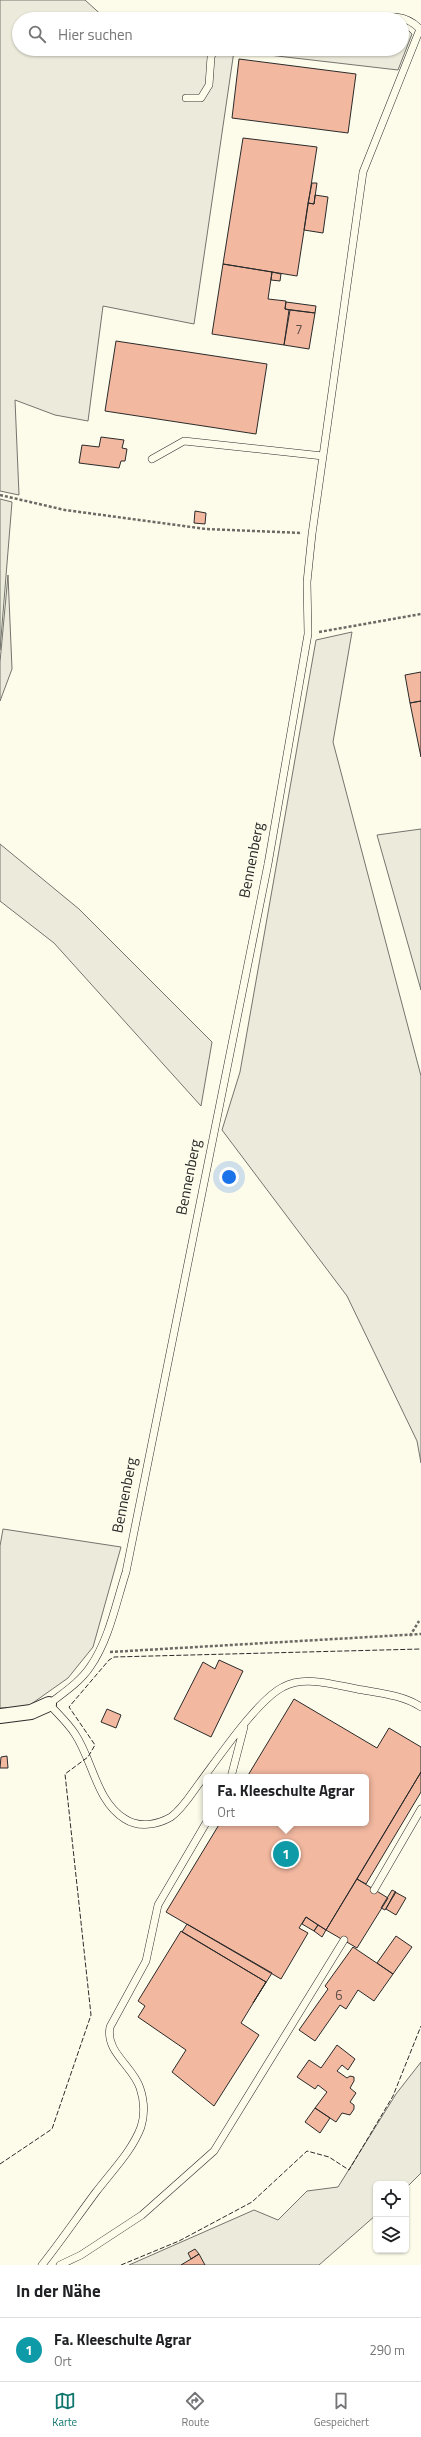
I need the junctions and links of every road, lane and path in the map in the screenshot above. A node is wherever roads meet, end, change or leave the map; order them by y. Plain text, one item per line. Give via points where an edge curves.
1 (409, 20) edge
2 (211, 56) edge
3 (186, 98) dead end
4 (323, 456) junction
5 (152, 459) dead end
6 (0, 495) edge
7 (312, 534) junction
8 (421, 614) edge
9 (308, 634) junction
10 (419, 1621) dead end
11 (421, 1634) edge
12 (409, 1637) junction
13 (100, 1652) junction
14 (49, 1704) junction
15 (421, 1707) edge
16 (0, 1716) edge
17 (244, 1726) junction
18 (207, 1774) edge
19 (232, 1774) edge
20 (203, 1779) edge
21 (421, 1809) edge
22 (204, 1826) edge
23 (374, 1890) dead end
24 (344, 1940) dead end
25 (42, 2265) edge
26 (60, 2265) edge

1 - 4 lane, Bennenberg via 420,29 363,172
2 - 3 lane via 209,85 201,98
4 - 5 lane via 184,441
4 - 7 lane, Bennenberg
6 - 7 path via 65,510 206,529
7 - 9 lane, Bennenberg via 307,582
8 - 9 path
9 - 13 lane, Bennenberg via 268,864 128,1564
10 - 12 path
11 - 12 path
12 - 13 path
13 - 14 lane, Bennenberg via 77,1681
14 - 16 street, Bennenberg via 31,1712
14 - 20 lane via 75,1733 88,1757 104,1798 114,1811 126,1820 136,1824 160,1822 172,1816
15 - 17 lane via 413,1701 389,1695 324,1682 302,1682 284,1686 271,1695
17 - 18 lane
17 - 19 lane
21 - 23 lane
22 - 25 lane via 158,1905 146,1961 110,2028 112,2045 140,2086 144,2107 140,2127 124,2155
24 - 26 lane via 214,2151 142,2215

